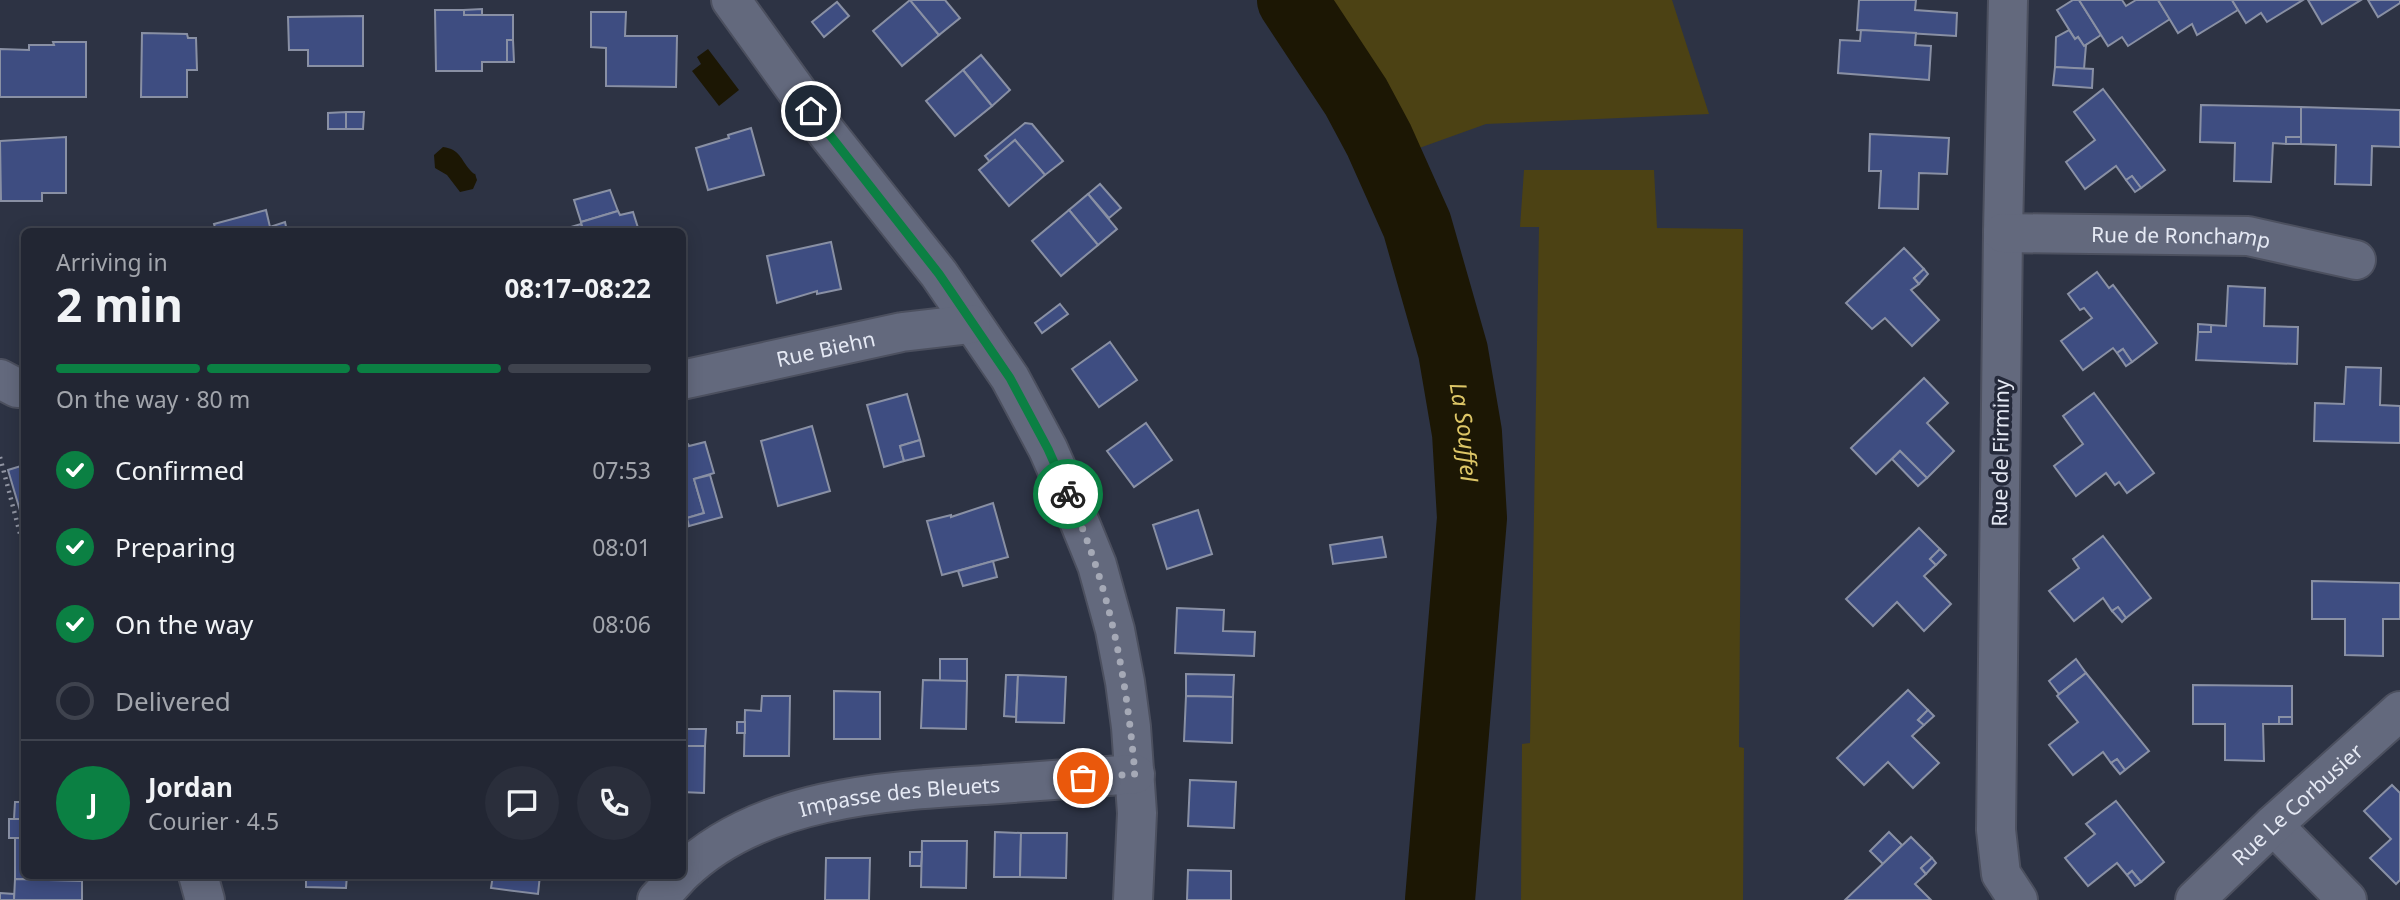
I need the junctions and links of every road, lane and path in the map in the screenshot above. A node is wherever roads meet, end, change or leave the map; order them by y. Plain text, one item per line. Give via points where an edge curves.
1 (731, 0) edge
2 (2008, 0) edge
3 (2003, 233) junction
4 (2356, 260) dead end
5 (971, 324) junction
6 (0, 379) edge
7 (686, 379) edge
8 (21, 388) edge
9 (0, 457) edge
10 (21, 538) edge
11 (2400, 711) edge
12 (1135, 774) junction
13 (2273, 825) junction
14 (686, 869) edge
15 (199, 879) edge
16 (676, 879) edge
17 (205, 900) edge
18 (657, 900) edge
19 (1133, 900) edge
20 (2018, 900) edge
21 (2195, 900) edge
22 (2347, 900) edge

1 - 5 street via 827,133 939,274
2 - 3 street, Rue de Firminy
3 - 4 street, Rue de Ronchamp via 2248,236
3 - 20 street, Rue de Firminy via 1996,830 2001,874
5 - 7 street, Rue Biehn via 902,332
5 - 12 street via 1010,378 1048,449 1097,565 1125,682
6 - 8 street
9 - 10 path
11 - 13 street, Rue Le Corbusier
12 - 14 street, Impasse des Bleuets via 904,790 851,798 752,827
12 - 19 street
13 - 21 street, Rue Le Corbusier
13 - 22 street
15 - 17 street
16 - 18 street, Impasse des Bleuets

